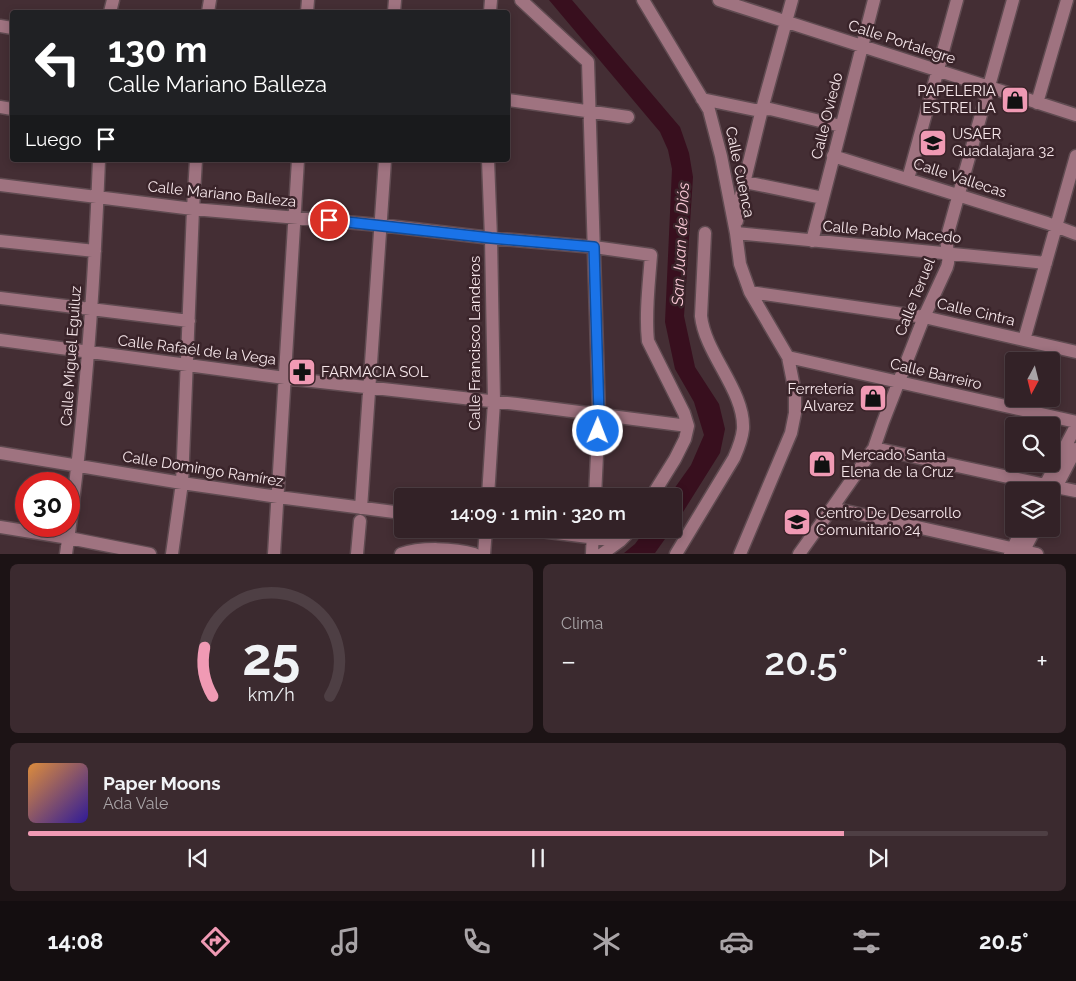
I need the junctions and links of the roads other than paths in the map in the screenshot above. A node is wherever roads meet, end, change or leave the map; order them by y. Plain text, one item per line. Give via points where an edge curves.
1 (521, 0) edge
2 (643, 0) edge
3 (719, 0) edge
4 (792, 0) edge
5 (874, 0) edge
6 (957, 0) edge
7 (1013, 0) edge
8 (1067, 0) edge
9 (786, 22) junction
10 (862, 46) junction
11 (938, 70) junction
12 (989, 87) junction
13 (510, 100) edge
14 (702, 100) junction
15 (1037, 103) junction
16 (762, 109) junction
17 (589, 111) junction
18 (628, 116) dead end
19 (1076, 116) edge
20 (841, 126) junction
21 (833, 156) junction
22 (1076, 156) edge
23 (99, 162) edge
24 (196, 162) edge
25 (298, 162) edge
26 (384, 162) edge
27 (488, 162) edge
28 (908, 179) junction
29 (744, 182) junction
30 (0, 185) edge
31 (958, 195) junction
32 (98, 197) junction
33 (823, 198) junction
34 (193, 209) junction
35 (295, 217) junction
36 (380, 226) junction
37 (1056, 227) junction
38 (705, 233) dead end
39 (736, 233) junction
40 (1076, 234) edge
41 (491, 238) junction
42 (0, 241) edge
43 (812, 241) junction
44 (594, 247) junction
45 (95, 252) junction
46 (949, 254) junction
47 (1046, 263) junction
48 (750, 292) junction
49 (0, 298) edge
50 (92, 310) junction
51 (924, 317) junction
52 (189, 321) junction
53 (0, 340) edge
54 (1024, 340) junction
55 (88, 352) junction
56 (1076, 352) edge
57 (788, 357) junction
58 (187, 365) junction
59 (285, 378) junction
60 (899, 382) junction
61 (369, 388) junction
62 (494, 402) junction
63 (599, 414) junction
64 (1076, 422) edge
65 (688, 426) junction
66 (1076, 426) edge
67 (874, 448) junction
68 (1076, 450) edge
69 (0, 453) edge
70 (78, 466) junction
71 (1016, 482) edge
72 (1052, 482) edge
73 (1054, 482) edge
74 (182, 483) junction
75 (489, 488) edge
76 (595, 488) edge
77 (657, 488) edge
78 (1060, 490) edge
79 (1076, 491) edge
80 (278, 497) junction
81 (361, 508) junction
82 (832, 508) junction
83 (394, 512) edge
84 (360, 521) dead end
85 (0, 527) edge
86 (1020, 537) edge
87 (1028, 537) edge
88 (69, 538) junction
89 (485, 538) edge
90 (593, 538) edge
91 (610, 538) edge
92 (623, 538) edge
93 (620, 541) junction
94 (1017, 551) edge
95 (66, 554) edge
96 (150, 554) edge
97 (172, 554) edge
98 (274, 554) edge
99 (357, 554) edge
100 (401, 554) edge
101 (474, 554) edge
102 (484, 554) edge
103 (592, 554) edge
104 (602, 554) edge
105 (676, 554) edge
106 (740, 554) edge
107 (799, 554) edge
108 (1037, 554) edge

1 - 17 street via 588,62
2 - 14 street, Calle Cuenca
3 - 9 street, Calle Portalegre
4 - 9 street
5 - 10 street, Calle Oviedo
6 - 11 street
7 - 12 street, Calle Teruel
8 - 15 street
9 - 10 street, Calle Portalegre
9 - 16 street
10 - 11 street, Calle Portalegre
10 - 20 street, Calle Oviedo
11 - 12 street, Calle Portalegre
11 - 28 street
12 - 15 street, Calle Portalegre
12 - 31 street, Calle Teruel
13 - 17 street
14 - 16 street
14 - 39 street, Calle Cuenca via 716,132
15 - 19 street, Calle Portalegre
16 - 20 street
16 - 29 street
17 - 18 street
17 - 44 street
20 - 21 street, Calle Oviedo
21 - 28 street, Calle Vallecas
21 - 33 street, Calle Oviedo
22 - 37 street
23 - 32 street, Calle Miguel Eguiluz
24 - 34 street
25 - 35 street
26 - 36 street
27 - 41 street, Calle Francisco Landeros
28 - 31 street, Calle Vallecas
29 - 33 street
29 - 39 street
30 - 32 street, Calle Mariano Balleza
31 - 37 street, Calle Vallecas
31 - 46 street, Calle Teruel via 946,245
32 - 34 street, Calle Mariano Balleza
32 - 45 street, Calle Miguel Eguiluz
33 - 43 street, Calle Oviedo
34 - 35 street, Calle Mariano Balleza
34 - 52 street
35 - 36 street, Calle Mariano Balleza
35 - 59 street
36 - 41 street, Calle Mariano Balleza
36 - 61 street
37 - 40 street, Calle Vallecas
37 - 47 street
38 - 105 street via 702,326 738,401 743,428 734,458
39 - 43 street, Calle Pablo Macedo
39 - 48 street, Calle Cuenca via 740,264
41 - 44 street, Calle Mariano Balleza
41 - 62 street, Calle Francisco Landeros
42 - 45 street
43 - 46 street, Calle Pablo Macedo
44 - 63 street
44 - 65 street, Calle Mariano Balleza via 651,255 648,341
45 - 50 street, Calle Miguel Eguiluz
46 - 47 street, Calle Pablo Macedo
46 - 51 street, Calle Teruel via 947,267
47 - 54 street
48 - 51 street, Calle Cintra
48 - 57 street, Calle Cuenca
49 - 50 street
50 - 52 street
50 - 55 street, Calle Miguel Eguiluz
51 - 54 street, Calle Cintra
51 - 60 street, Calle Teruel
52 - 58 street
53 - 55 street, Calle Rafaél de la Vega
54 - 56 street, Calle Cintra
55 - 58 street, Calle Rafaél de la Vega
55 - 70 street, Calle Miguel Eguiluz
57 - 60 street, Calle Barreiro
57 - 106 street, Calle Cuenca via 796,413 791,433
58 - 59 street, Calle Rafaél de la Vega
58 - 74 street
59 - 61 street, Calle Rafaél de la Vega
59 - 80 street
60 - 64 street, Calle Barreiro
60 - 67 street, Calle Teruel
61 - 62 street, Calle Rafaél de la Vega
61 - 81 street
62 - 63 street, Calle Rafaél de la Vega
62 - 75 street, Calle Francisco Landeros
63 - 65 street, Calle Rafaél de la Vega
63 - 76 street
65 - 77 street via 675,460
66 - 72 street
67 - 71 street
67 - 82 street, Calle Teruel
68 - 73 street
69 - 70 street, Calle Domingo Ramírez
70 - 74 street, Calle Domingo Ramírez
70 - 88 street, Calle Miguel Eguiluz
74 - 80 street, Calle Domingo Ramírez
74 - 97 street
78 - 79 street
80 - 81 street, Calle Domingo Ramírez
80 - 98 street
81 - 83 street, Calle Domingo Ramírez
82 - 94 street
82 - 107 street, Calle Teruel
84 - 99 street
85 - 88 street
86 - 94 street
87 - 94 street
88 - 95 street, Calle Miguel Eguiluz
88 - 96 street
89 - 102 street
90 - 103 street
91 - 93 street
92 - 93 street
93 - 104 street
94 - 108 street
100 - 101 street via 428,549

